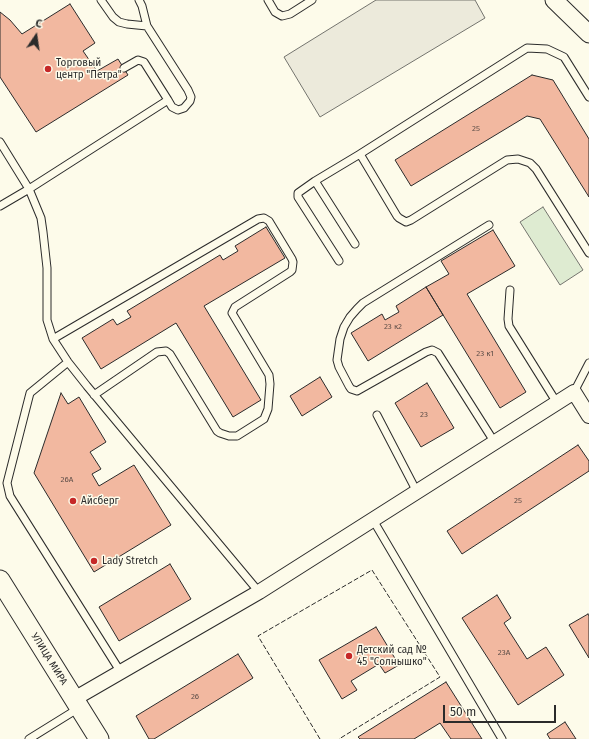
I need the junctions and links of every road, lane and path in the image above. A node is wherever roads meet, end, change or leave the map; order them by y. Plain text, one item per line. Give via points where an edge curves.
1 (101, 0) edge
2 (139, 0) edge
3 (268, 0) edge
4 (312, 0) edge
5 (554, 0) edge
6 (147, 26) junction
7 (589, 34) edge
8 (124, 68) dead end
9 (589, 97) edge
10 (168, 100) junction
11 (0, 142) edge
12 (360, 154) junction
13 (315, 181) junction
14 (29, 189) junction
15 (0, 206) edge
16 (489, 225) dead end
17 (356, 244) dead end
18 (589, 253) edge
19 (339, 261) dead end
20 (510, 290) dead end
21 (53, 339) junction
22 (68, 362) junction
23 (589, 363) edge
24 (574, 392) junction
25 (94, 395) junction
26 (557, 403) junction
27 (377, 414) dead end
28 (589, 416) edge
29 (495, 443) junction
30 (417, 492) junction
31 (373, 520) junction
32 (0, 580) edge
33 (259, 592) junction
34 (120, 671) junction
35 (76, 703) junction
36 (29, 739) edge
37 (98, 739) edge
38 (502, 739) edge

1 - 6 lane via 119,22
2 - 6 lane
3 - 4 lane via 275,12 282,16
5 - 7 street
6 - 10 lane via 190,93 188,105 181,110 172,107
8 - 10 lane via 138,60 144,62
9 - 12 lane via 564,58 547,49 527,48
10 - 14 lane
11 - 14 lane
12 - 13 lane
12 - 18 lane via 397,216 406,222 507,160 518,159 530,163
13 - 17 lane
13 - 19 lane via 298,192 298,195
14 - 15 lane
14 - 21 lane via 38,210 43,232 48,290 47,320
16 - 29 lane via 357,308 344,327 338,360 349,386 357,391 426,352 438,352
20 - 26 lane via 509,326
21 - 22 lane
21 - 25 lane via 258,219 264,218 269,221 292,259 292,270 235,307 232,314 269,375 268,409 264,419 237,436 217,431 166,351 157,352
22 - 25 lane
22 - 34 lane via 30,393 7,483 10,496
23 - 24 lane
24 - 26 street
24 - 28 street
25 - 33 lane
26 - 29 street
27 - 30 lane
29 - 30 street
30 - 31 street
31 - 33 street
31 - 38 lane
32 - 35 main road, УЛИЦА МИРА
33 - 34 street
34 - 35 street
35 - 36 lane
35 - 37 main road, УЛИЦА МИРА

